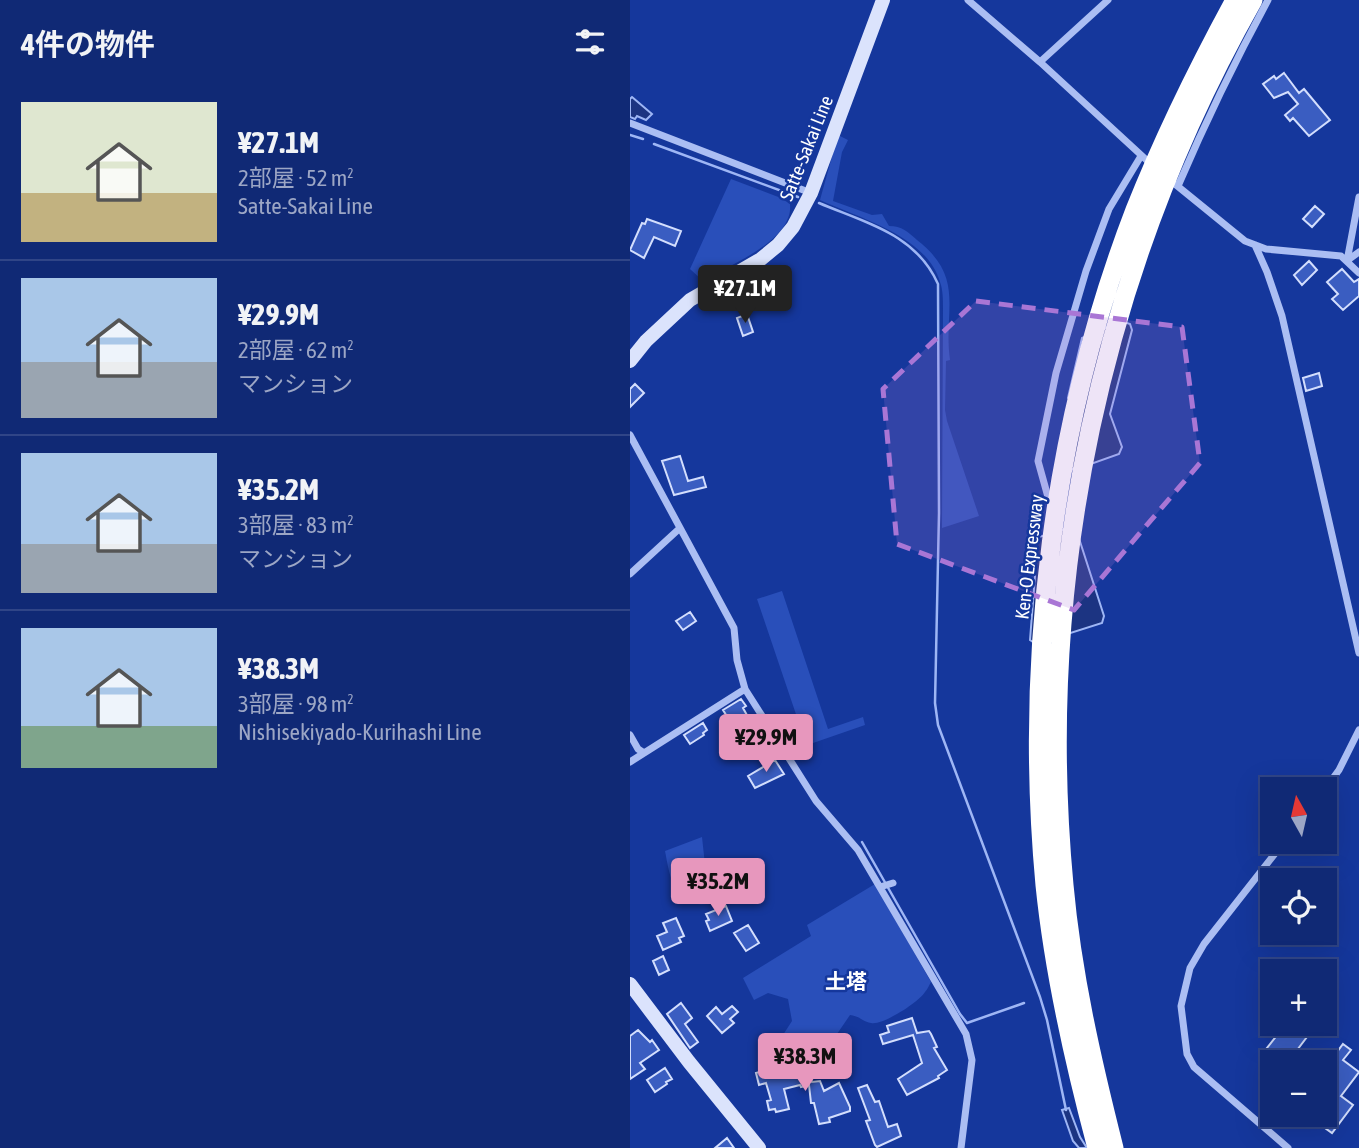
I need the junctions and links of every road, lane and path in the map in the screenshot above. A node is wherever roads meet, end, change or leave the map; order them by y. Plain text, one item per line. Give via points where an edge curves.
1 (883, 0) edge
2 (968, 0) edge
3 (1108, 0) edge
4 (1235, 0) edge
5 (1253, 0) edge
6 (1268, 0) edge
7 (1040, 62) junction
8 (630, 123) edge
9 (1141, 156) junction
10 (1178, 186) junction
11 (811, 193) junction
12 (1359, 197) edge
13 (1255, 246) junction
14 (1359, 252) edge
15 (1347, 261) junction
16 (1359, 273) edge
17 (630, 361) edge
18 (630, 435) edge
19 (1048, 496) dead end
20 (680, 528) junction
21 (630, 574) edge
22 (1359, 653) edge
23 (745, 690) junction
24 (1359, 730) edge
25 (630, 735) edge
26 (645, 753) junction
27 (630, 762) edge
28 (1334, 777) edge
29 (1275, 854) edge
30 (892, 883) dead end
31 (880, 887) junction
32 (630, 984) edge
33 (760, 1148) edge
34 (961, 1148) edge
35 (1097, 1148) edge
36 (1114, 1148) edge
37 (1288, 1148) edge

1 - 11 main road, Satte-Sakai Line
2 - 7 street
3 - 7 street
4 - 35 highway, Ken-O Expressway, bridge via 1166,136 1122,248 1066,452 1052,544 1038,725 1045,886 1067,1026
5 - 36 highway, Ken-O Expressway, bridge via 1187,128 1153,209 1102,375 1070,545 1058,724 1064,884 1084,1022
6 - 10 street via 1218,95
7 - 9 street
8 - 11 street
9 - 10 street
9 - 19 street via 1109,209 1056,373 1038,461
10 - 13 street
11 - 17 main road, Satte-Sakai Line via 778,245 690,300
12 - 15 street
13 - 15 street via 1333,254
13 - 22 street via 1282,316
14 - 15 street
15 - 16 street
18 - 20 street
20 - 21 street
20 - 23 street via 734,628
23 - 26 street
23 - 31 street via 816,801 858,850
24 - 28 street
25 - 26 street
26 - 27 street
29 - 37 street via 1204,944 1190,968 1181,1006 1187,1054 1194,1067
30 - 31 street
31 - 34 street via 966,1034 972,1060
32 - 33 main road

